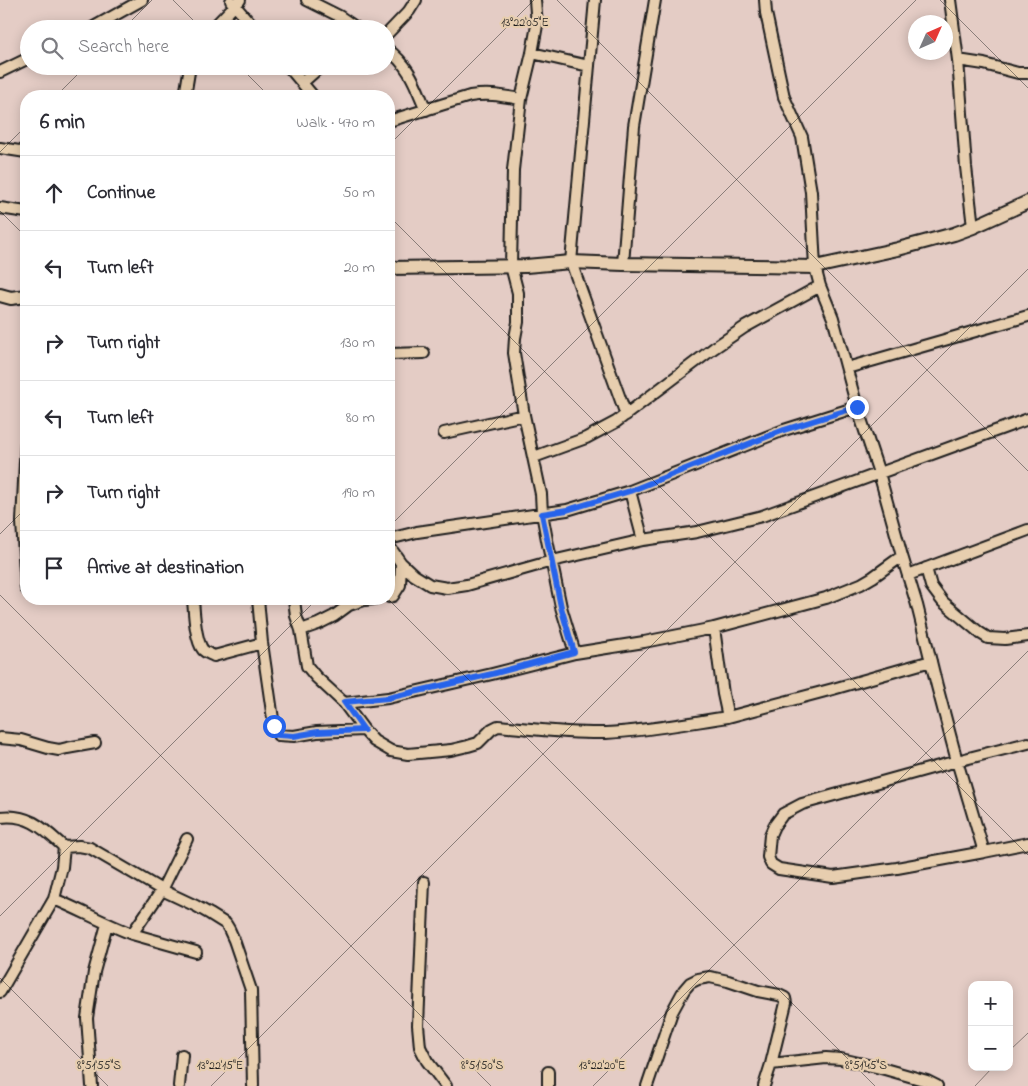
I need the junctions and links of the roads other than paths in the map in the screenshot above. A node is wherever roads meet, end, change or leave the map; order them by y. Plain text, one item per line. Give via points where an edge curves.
1 (142, 0) edge
2 (307, 0) edge
3 (416, 0) edge
4 (535, 0) edge
5 (595, 0) edge
6 (655, 0) edge
7 (765, 0) edge
8 (950, 0) edge
9 (235, 2) edge
10 (106, 20) edge
11 (220, 20) edge
12 (248, 20) edge
13 (345, 20) edge
14 (395, 26) edge
15 (532, 53) junction
16 (395, 56) edge
17 (958, 60) junction
18 (20, 62) edge
19 (588, 66) junction
20 (0, 72) edge
21 (1028, 72) edge
22 (189, 75) edge
23 (295, 75) edge
24 (311, 75) edge
25 (302, 83) junction
26 (187, 90) edge
27 (308, 90) edge
28 (522, 99) junction
29 (426, 110) junction
30 (395, 119) edge
31 (0, 148) edge
32 (20, 151) edge
33 (1028, 202) edge
34 (0, 208) edge
35 (20, 211) edge
36 (973, 227) junction
37 (571, 262) junction
38 (622, 264) junction
39 (511, 266) junction
40 (815, 267) junction
41 (395, 268) edge
42 (820, 286) junction
43 (0, 295) edge
44 (20, 297) edge
45 (1028, 316) edge
46 (424, 353) dead end
47 (395, 354) edge
48 (847, 368) junction
49 (857, 407) junction
50 (524, 415) junction
51 (626, 415) junction
52 (1028, 419) edge
53 (444, 433) dead end
54 (534, 457) junction
55 (880, 473) junction
56 (630, 491) junction
57 (542, 514) junction
58 (1028, 530) edge
59 (395, 538) edge
60 (643, 540) junction
61 (395, 554) edge
62 (902, 556) junction
63 (552, 561) junction
64 (401, 563) junction
65 (926, 568) junction
66 (908, 576) junction
67 (395, 592) edge
68 (194, 605) edge
69 (259, 605) edge
70 (295, 605) edge
71 (352, 605) edge
72 (714, 628) junction
73 (301, 630) junction
74 (1028, 636) edge
75 (262, 642) junction
76 (574, 652) junction
77 (931, 661) junction
78 (344, 702) junction
79 (728, 717) junction
80 (364, 730) junction
81 (0, 738) edge
82 (95, 743) dead end
83 (1028, 743) edge
84 (957, 761) junction
85 (0, 817) edge
86 (187, 839) dead end
87 (1028, 843) edge
88 (64, 847) junction
89 (984, 852) junction
90 (424, 882) dead end
91 (162, 890) junction
92 (54, 898) junction
93 (107, 924) junction
94 (132, 934) junction
95 (196, 952) dead end
96 (0, 992) edge
97 (182, 1055) dead end
98 (771, 1064) junction
99 (548, 1072) dead end
100 (92, 1086) edge
101 (179, 1086) edge
102 (253, 1086) edge
103 (446, 1086) edge
104 (548, 1086) edge
105 (647, 1086) edge
106 (764, 1086) edge
107 (937, 1086) edge

1 - 10 street
2 - 13 street
3 - 14 street
4 - 15 street via 537,25
5 - 19 street
6 - 38 street via 634,126
7 - 40 street via 784,97 802,137 811,192
8 - 17 street
9 - 11 street
9 - 12 street
15 - 19 street
15 - 28 street
16 - 29 street via 409,72
17 - 21 street via 1018,73
17 - 36 street
18 - 20 street
19 - 37 street
22 - 26 street
23 - 25 street
24 - 25 street
25 - 27 street
28 - 29 street via 483,94
28 - 39 street via 513,170
29 - 30 street
31 - 32 street
33 - 36 street
34 - 35 street
36 - 40 street via 898,249
37 - 38 street
37 - 39 street
37 - 51 street
38 - 40 street
39 - 41 street
39 - 50 street via 518,293 514,353
40 - 42 street
42 - 48 street
42 - 51 street via 745,327
43 - 44 street
45 - 48 street
46 - 47 street
48 - 49 street
49 - 55 street
49 - 56 street via 784,430
50 - 53 street
50 - 54 street
51 - 54 street via 586,438
52 - 55 street
54 - 57 street
55 - 60 street via 762,516 697,532
55 - 62 street
56 - 57 street
56 - 60 street
57 - 59 street
57 - 63 street
58 - 65 street
60 - 63 street
61 - 64 street
62 - 66 street
62 - 72 street via 873,578 826,598
63 - 64 street via 447,588 430,585
63 - 76 street
64 - 67 street via 400,585
65 - 66 street
65 - 74 street via 931,586 943,602 980,633 988,638
66 - 77 street
68 - 75 street via 197,634 202,649 207,653 214,656
69 - 75 street
70 - 73 street
71 - 73 street
72 - 76 street
72 - 79 street
73 - 78 street via 307,666
75 - 80 street via 278,735
76 - 78 street via 388,698
77 - 79 street
77 - 84 street
78 - 80 street
79 - 80 street via 649,730 605,733 498,726 478,743 450,750 408,754 391,751 374,741
81 - 82 street via 59,750
83 - 84 street
84 - 89 street
84 - 89 street via 802,804 783,814 774,826 768,858 779,869 832,877
85 - 88 street via 10,815 28,819
86 - 91 street
87 - 89 street
88 - 91 street via 90,848
88 - 92 street
90 - 103 street via 418,1025 420,1047
91 - 94 street
91 - 102 street via 210,914 229,929 252,990
92 - 93 street
92 - 96 street
93 - 94 street
93 - 100 street via 94,972 87,1018
94 - 95 street
97 - 101 street
98 - 105 street via 785,998 728,981 698,979 684,990 672,1012
98 - 106 street
98 - 107 street via 841,1058
99 - 104 street

